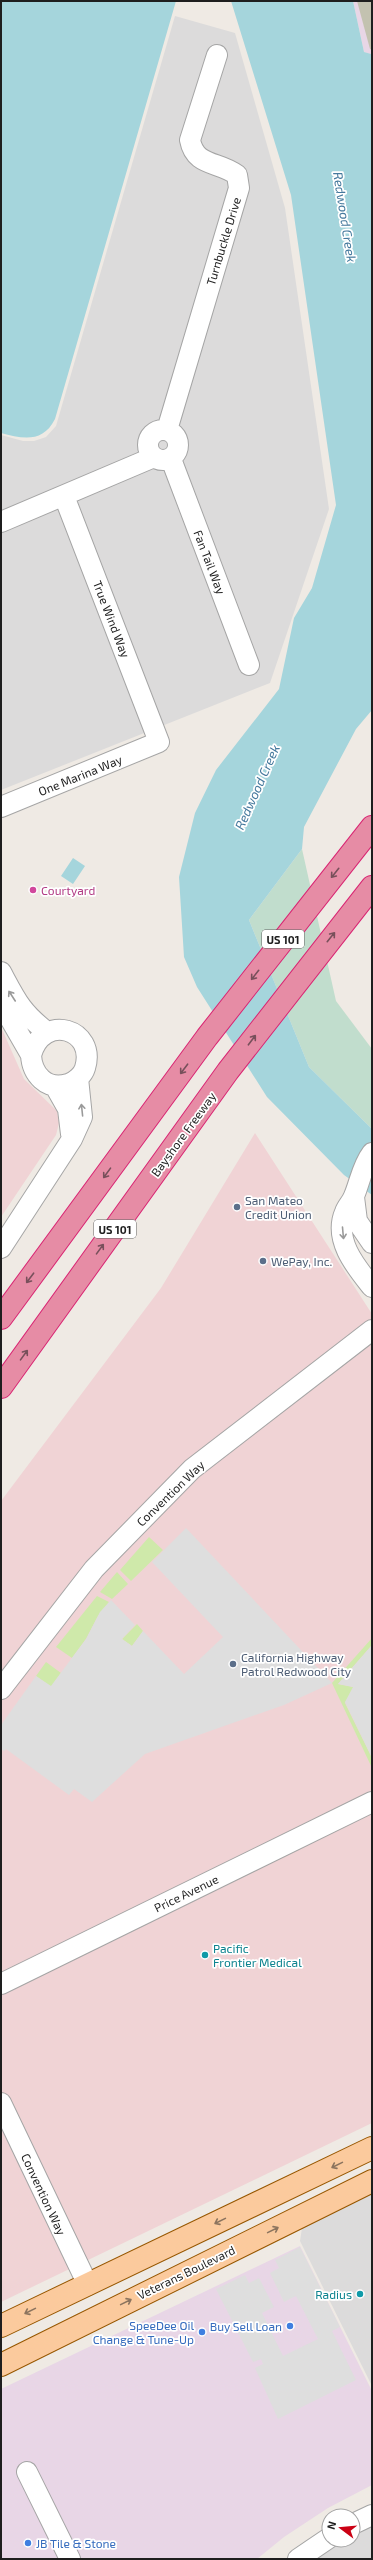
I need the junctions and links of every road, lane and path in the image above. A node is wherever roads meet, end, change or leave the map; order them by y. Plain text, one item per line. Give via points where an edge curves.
1 (217, 55) dead end
2 (162, 458) junction
3 (64, 496) junction
4 (1, 522) edge
5 (249, 665) dead end
6 (159, 742) joint
7 (1, 807) edge
8 (366, 835) edge
9 (372, 887) edge
10 (1, 972) edge
11 (1, 1003) edge
12 (47, 1032) junction
13 (31, 1055) junction
14 (78, 1078) junction
15 (55, 1086) junction
16 (72, 1139) junction
17 (372, 1153) edge
18 (356, 1192) junction
19 (372, 1243) edge
20 (1, 1248) edge
21 (372, 1287) edge
22 (1, 1318) edge
23 (372, 1330) edge
24 (1, 1387) edge
25 (1, 1689) edge
26 (372, 1802) edge
27 (1, 1984) edge
28 (1, 2103) edge
29 (372, 2148) edge
30 (372, 2168) edge
31 (372, 2181) edge
32 (304, 2215) junction
33 (88, 2285) junction
34 (1, 2326) edge
35 (61, 2334) junction
36 (1, 2365) edge
37 (27, 2472) dead end
38 (372, 2514) edge
39 (361, 2520) edge
40 (321, 2543) edge
41 (70, 2559) edge
42 (298, 2559) edge

1 - 2 street, Turnbuckle Drive via 190,140 192,152 202,160 227,167 237,175 239,188 167,430 177,437 178,449
2 - 3 street
2 - 5 street, Fan Tail Way
3 - 4 street
3 - 6 street, True Wind Way
6 - 7 street, One Marina Way
8 -> 22 highway, US 101 via 207,1037
24 -> 9 highway, Bayshore Freeway / US 101 via 228,1071
12 -> 10 street via 27,1017 9,992
11 - 13 street
12 - 13 street via 39,1038
12 - 14 street via 56,1029 66,1030 82,1042 87,1061
13 - 15 street via 35,1072 47,1083
14 - 15 street via 68,1084
16 -> 14 street via 82,1116
15 - 16 street via 68,1109
16 - 20 street
17 - 18 street
18 - 19 street via 358,1221
18 -> 21 street via 344,1212 342,1236 354,1264
23 - 25 street, Convention Way via 192,1470 94,1569
26 - 27 street, Price Avenue
28 - 33 street, Convention Way
29 -> 33 main road
30 - 32 main road via 320,2199
31 - 32 main road, Veterans Boulevard
35 -> 32 main road, Veterans Boulevard
33 -> 34 main road
33 - 35 main road via 75,2313
35 - 36 main road, Veterans Boulevard
37 - 41 street
38 - 39 street
40 - 42 street

